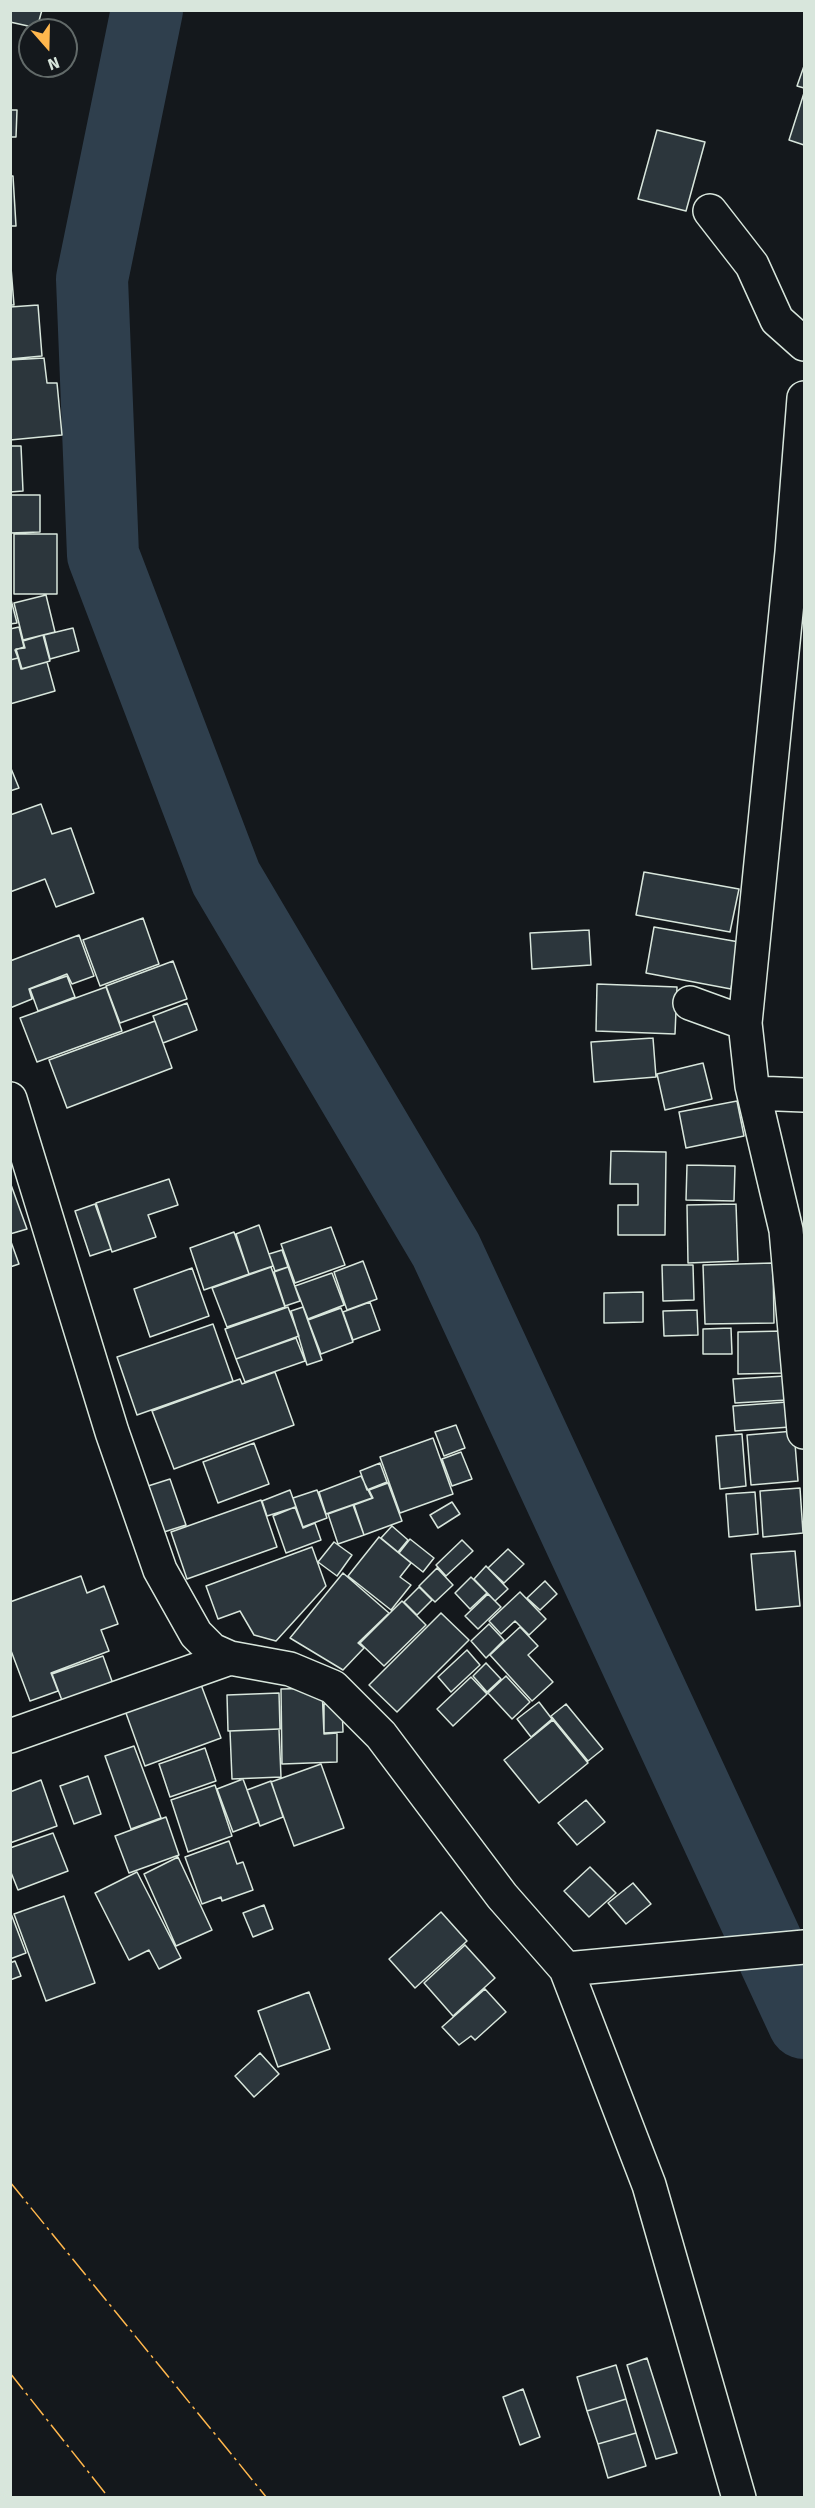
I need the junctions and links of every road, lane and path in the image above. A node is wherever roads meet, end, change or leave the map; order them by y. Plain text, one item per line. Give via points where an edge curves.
1 (710, 211) dead end
2 (804, 344) edge
3 (804, 398) edge
4 (690, 1003) dead end
5 (745, 1023) junction
6 (753, 1093) junction
7 (804, 1095) edge
8 (10, 1099) edge
9 (803, 1394) edge
10 (804, 1432) edge
11 (230, 1658) junction
12 (10, 1736) edge
13 (804, 1947) edge
14 (566, 1969) junction
15 (739, 2498) edge

1 - 2 street via 752,265 777,320
3 - 5 street
4 - 5 street
5 - 6 street
6 - 7 street
6 - 9 street via 786,1230
8 - 11 street via 112,1432 160,1570 196,1634 212,1650
9 - 10 street
11 - 12 street
11 - 14 street via 290,1669 333,1688 381,1735 502,1896
13 - 14 street
14 - 15 street via 649,2185

